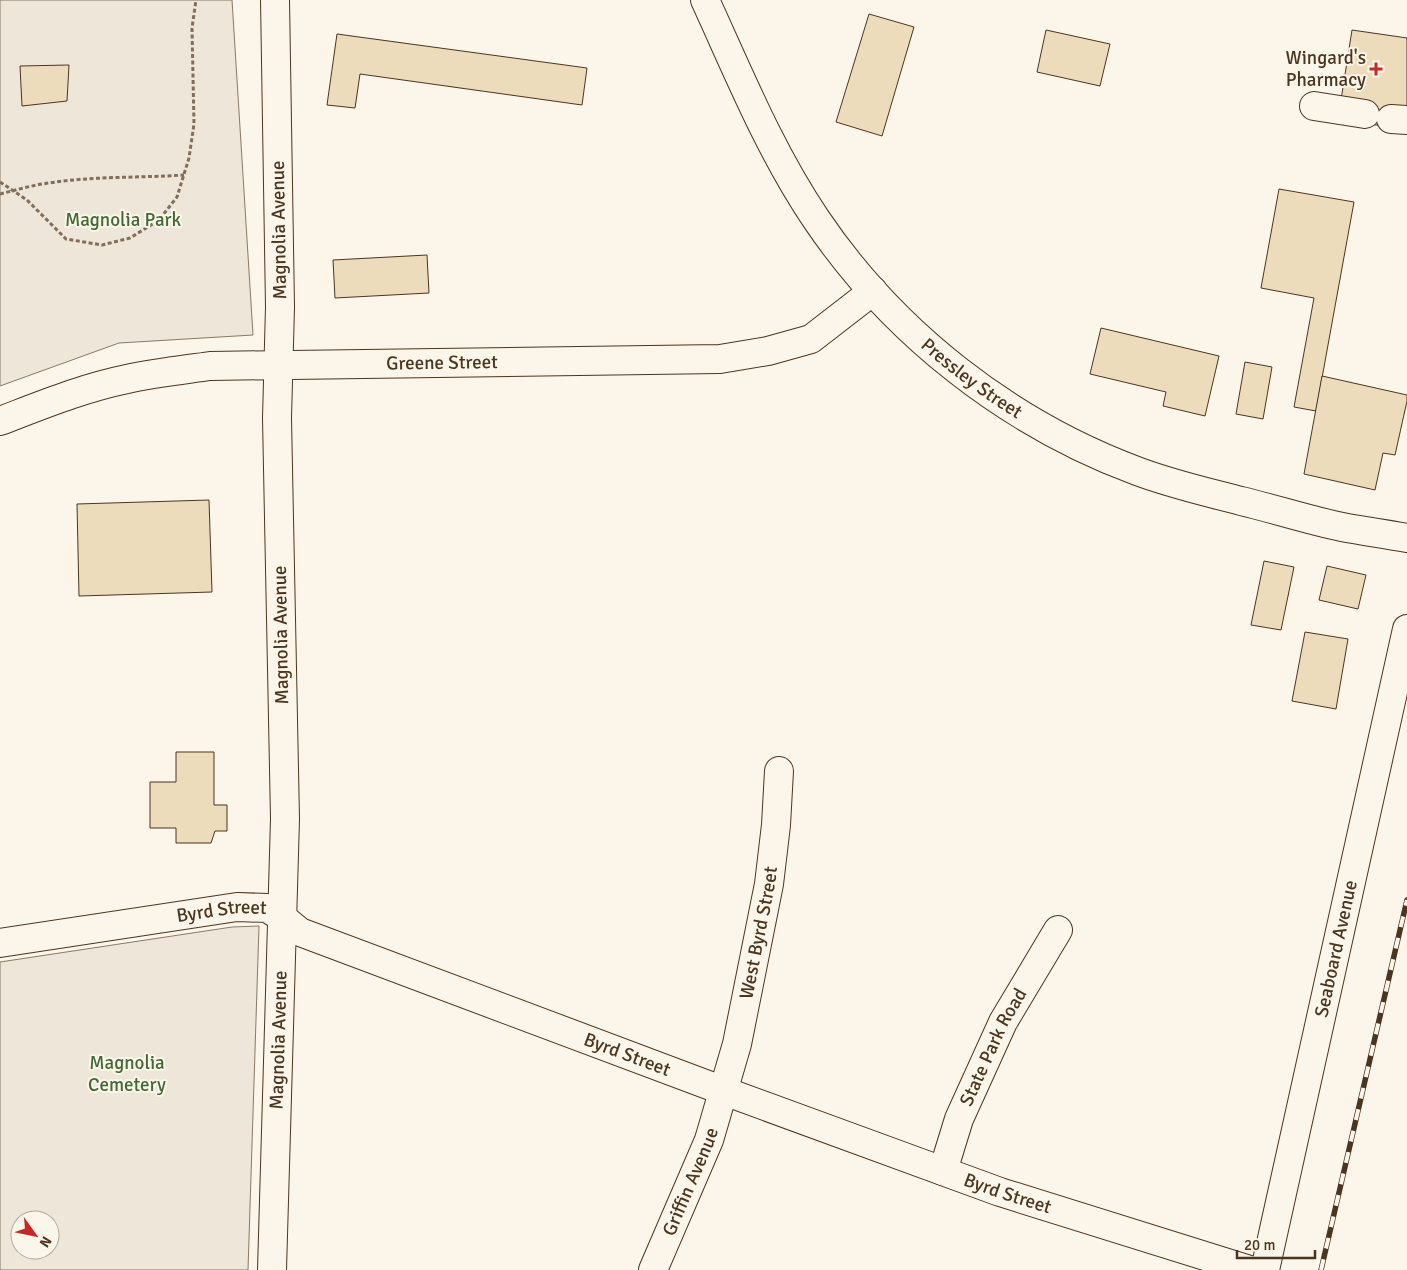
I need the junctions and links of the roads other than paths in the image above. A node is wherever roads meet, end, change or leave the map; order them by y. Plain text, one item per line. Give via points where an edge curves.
1 (276, 0) edge
2 (705, 0) edge
3 (1314, 106) dead end
4 (1388, 118) edge
5 (873, 291) junction
6 (279, 366) junction
7 (0, 421) edge
8 (1407, 538) edge
9 (1407, 629) edge
10 (779, 771) dead end
11 (283, 918) junction
12 (1058, 930) dead end
13 (0, 943) edge
14 (724, 1091) junction
15 (943, 1171) junction
16 (272, 1270) edge
17 (654, 1270) edge
18 (1250, 1270) edge
19 (1265, 1270) edge

1 - 6 street, Magnolia Avenue
2 - 5 street, Pressley Street via 789,176 840,253
3 - 4 street
5 - 6 street, Greene Street via 811,339 720,359
5 - 8 street, Pressley Street via 914,334 961,374 1020,415 1084,449 1190,488 1341,526
6 - 7 street, Greene Street via 210,366 126,379 60,398
6 - 11 street, Magnolia Avenue via 277,418 285,819
9 - 19 street, Seaboard Avenue
10 - 14 street, West Byrd Street via 769,884 737,1044
11 - 13 street, Byrd Street via 266,908 237,907
11 - 14 street, Byrd Street via 300,932
11 - 16 street, Magnolia Avenue
12 - 15 street, State Park Road via 1003,1022 959,1119
14 - 15 street, Byrd Street
14 - 17 street, Griffin Avenue via 709,1140
15 - 18 street, Byrd Street

